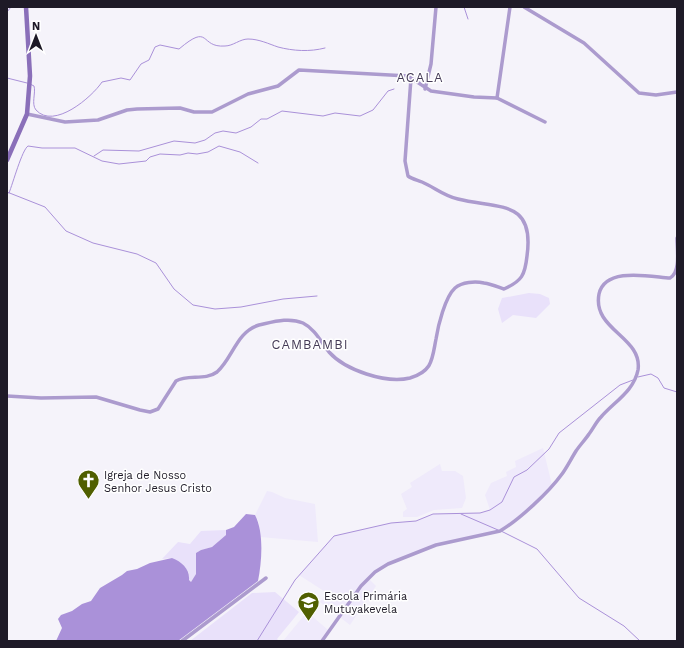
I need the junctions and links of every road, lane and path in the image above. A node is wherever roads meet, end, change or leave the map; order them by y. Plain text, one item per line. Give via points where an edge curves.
1 (26, 7) edge
2 (436, 7) edge
3 (510, 7) edge
4 (524, 7) edge
5 (411, 78) junction
6 (425, 89) junction
7 (677, 92) edge
8 (497, 98) junction
9 (26, 114) junction
10 (545, 122) dead end
11 (7, 160) edge
12 (677, 238) edge
13 (7, 396) edge
14 (266, 578) dead end
15 (182, 641) edge
16 (322, 641) edge

1 - 9 street via 30,76
2 - 6 street via 431,64
3 - 8 street
4 - 7 street via 584,44 639,93 656,95
5 - 6 street
5 - 9 street via 299,70 278,86 248,94 212,112 194,112 180,108 138,109 98,120 65,122
5 - 13 street via 405,161 408,176 457,199 487,203 510,210 524,221 529,234 525,271 516,284 504,289 477,282 455,288 444,310 436,336 434,358 427,369 400,380 356,370 345,366 335,357 307,325 282,320 249,330 214,374 176,381 154,412 96,397
6 - 8 street
8 - 10 street
9 - 11 street
12 - 16 street via 677,269 673,276 621,276 608,282 600,290 598,301 602,316 636,353 638,370 629,388 600,417 562,475 540,499 500,531 436,545 388,564 376,572 360,586
14 - 15 street

